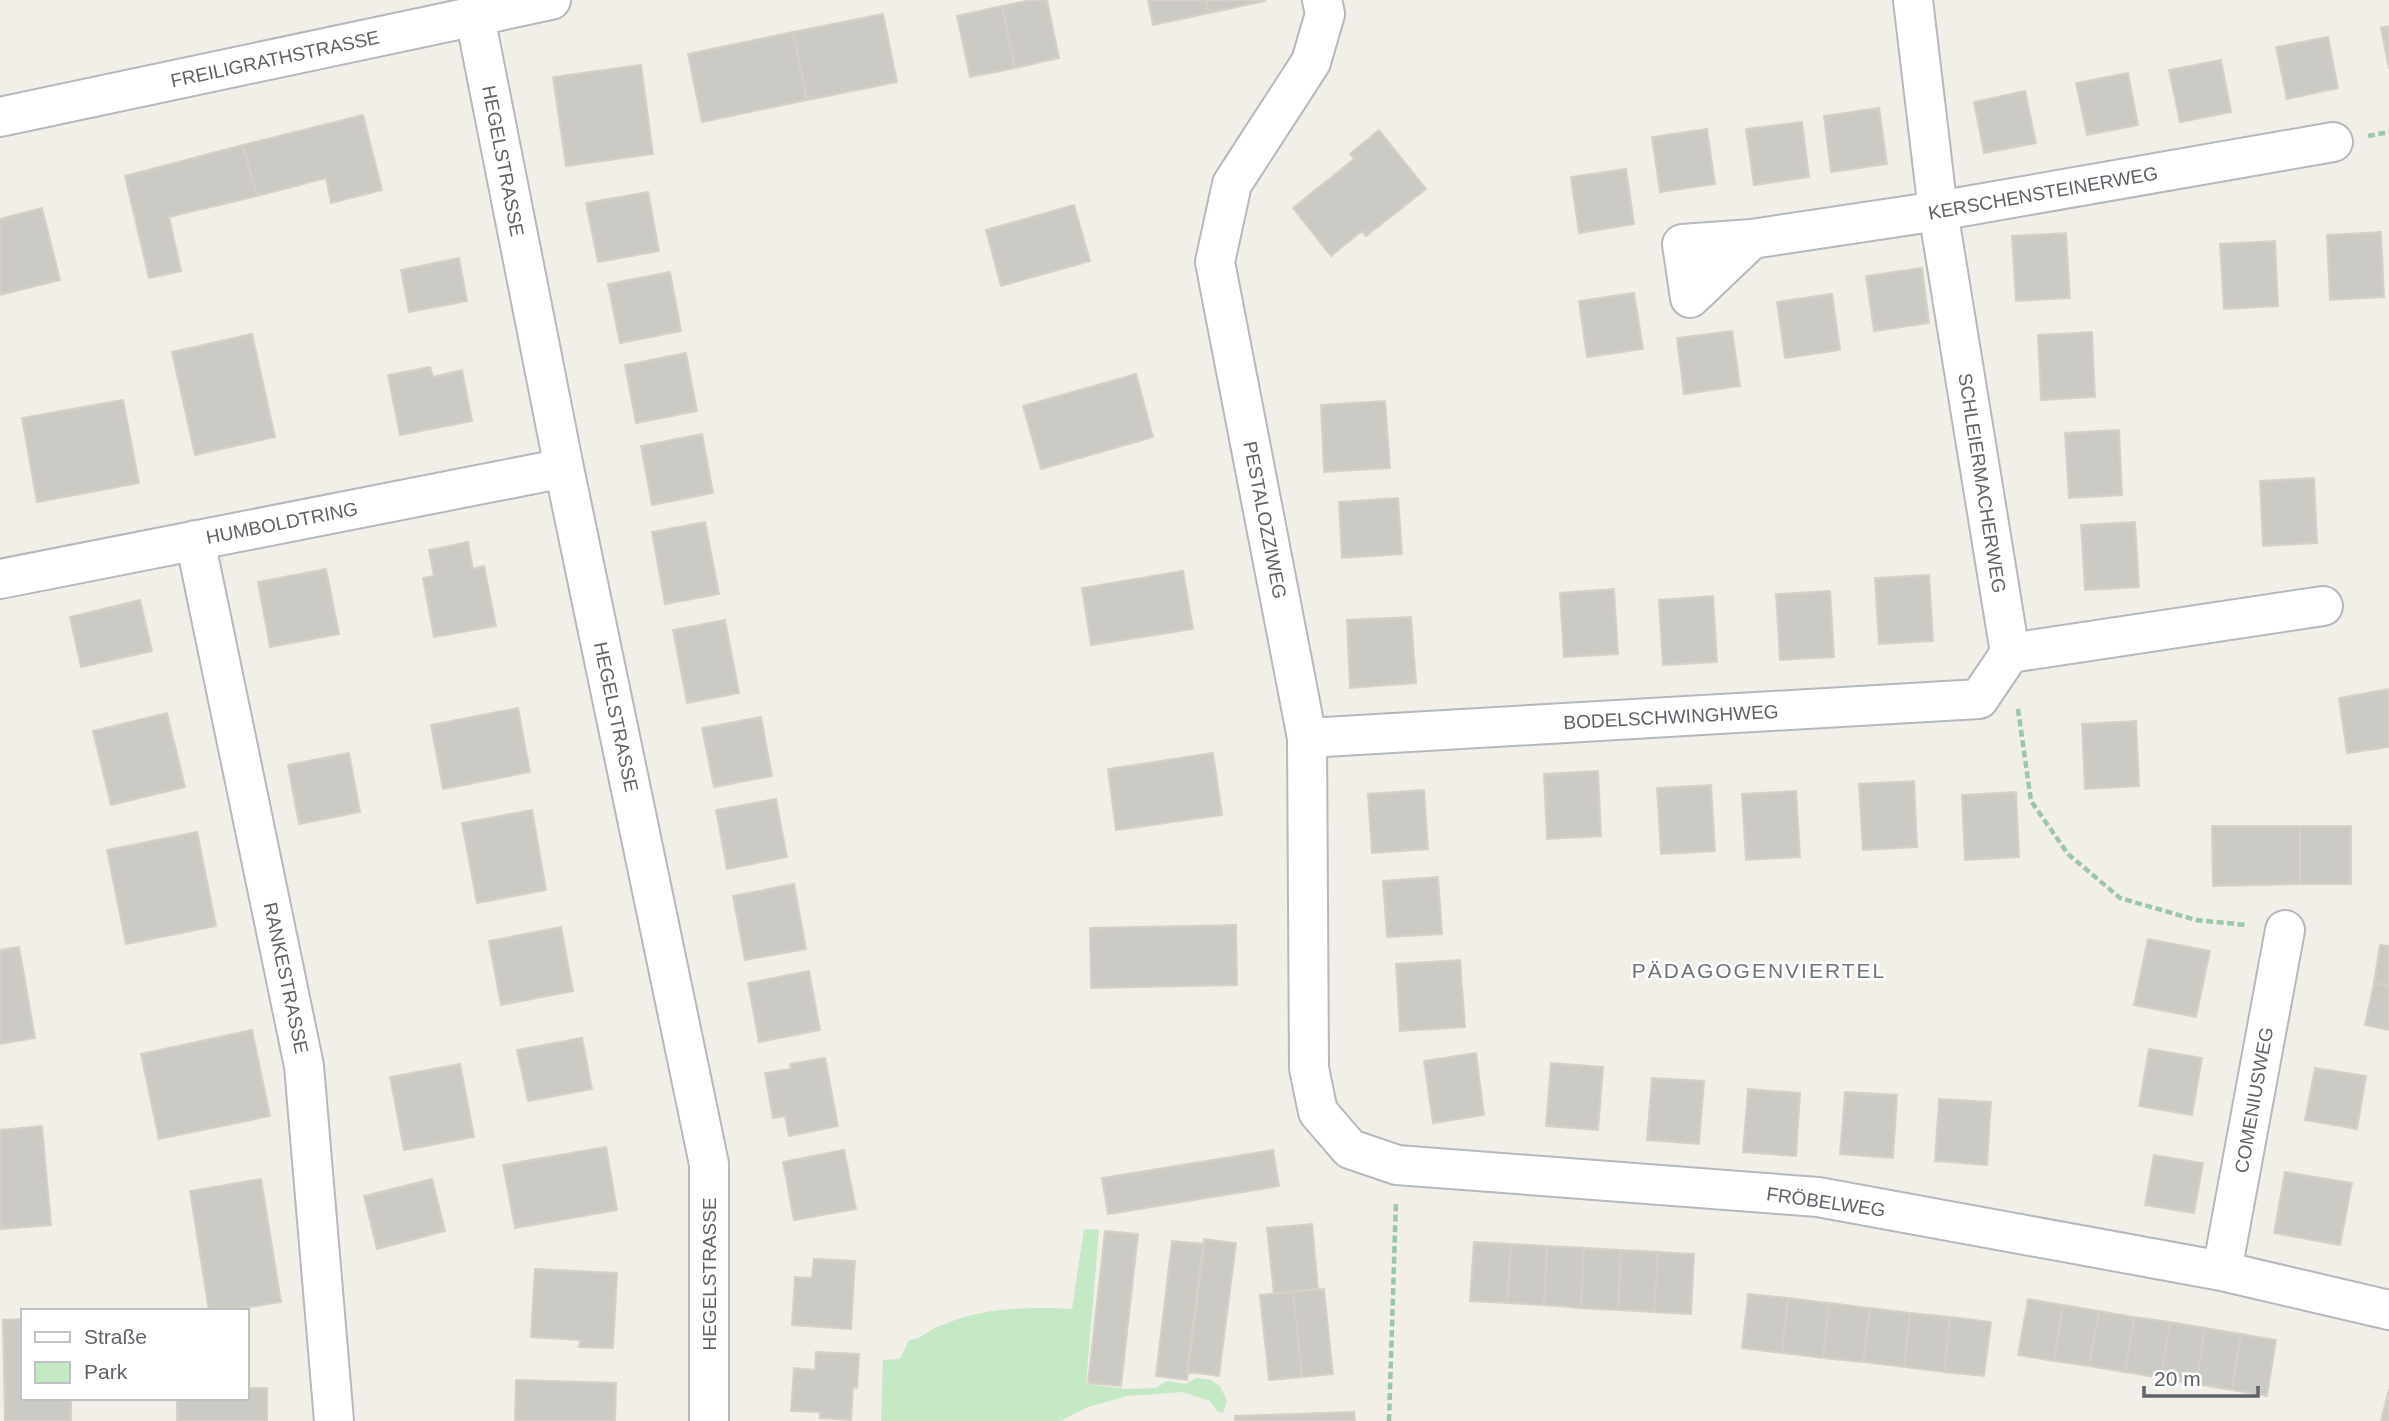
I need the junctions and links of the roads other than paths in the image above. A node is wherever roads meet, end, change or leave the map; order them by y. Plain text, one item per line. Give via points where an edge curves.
1 (551, 0) edge
2 (1322, 0) edge
3 (1913, 0) edge
4 (475, 17) junction
5 (0, 117) edge
6 (2333, 142) dead end
7 (1938, 211) junction
8 (1752, 239) dead end
9 (564, 468) junction
10 (195, 540) junction
11 (0, 579) edge
12 (2323, 606) dead end
13 (2010, 653) junction
14 (1307, 738) junction
15 (2286, 930) road end
16 (1309, 1068) joint
17 (2222, 1271) junction
18 (2389, 1310) edge
19 (334, 1421) edge
20 (709, 1421) edge

1 - 4 street, FREILIGRATHSTRASSE
2 - 14 street, PESTALOZZIWEG via 1325,14 1311,62 1232,184 1215,262
3 - 7 street, SCHLEIERMACHERWEG
4 - 5 street, FREILIGRATHSTRASSE
4 - 9 street, HEGELSTRASSE
6 - 7 street, KERSCHENSTEINERWEG
7 - 8 street, KERSCHENSTEINERWEG
7 - 13 street, SCHLEIERMACHERWEG
9 - 10 street, HUMBOLDTRING
9 - 20 street, HEGELSTRASSE via 709,1164
10 - 11 street, HUMBOLDTRING
10 - 19 street, RANKESTRASSE via 304,1066
12 - 13 street
13 - 14 street, BODELSCHWINGHWEG via 1979,699
14 - 16 street, PESTALOZZIWEG
15 - 17 street, COMENIUSWEG
16 - 17 street, FRÖBELWEG via 1318,1112 1350,1149 1397,1165 1818,1197
17 - 18 street, FRÖBELWEG

